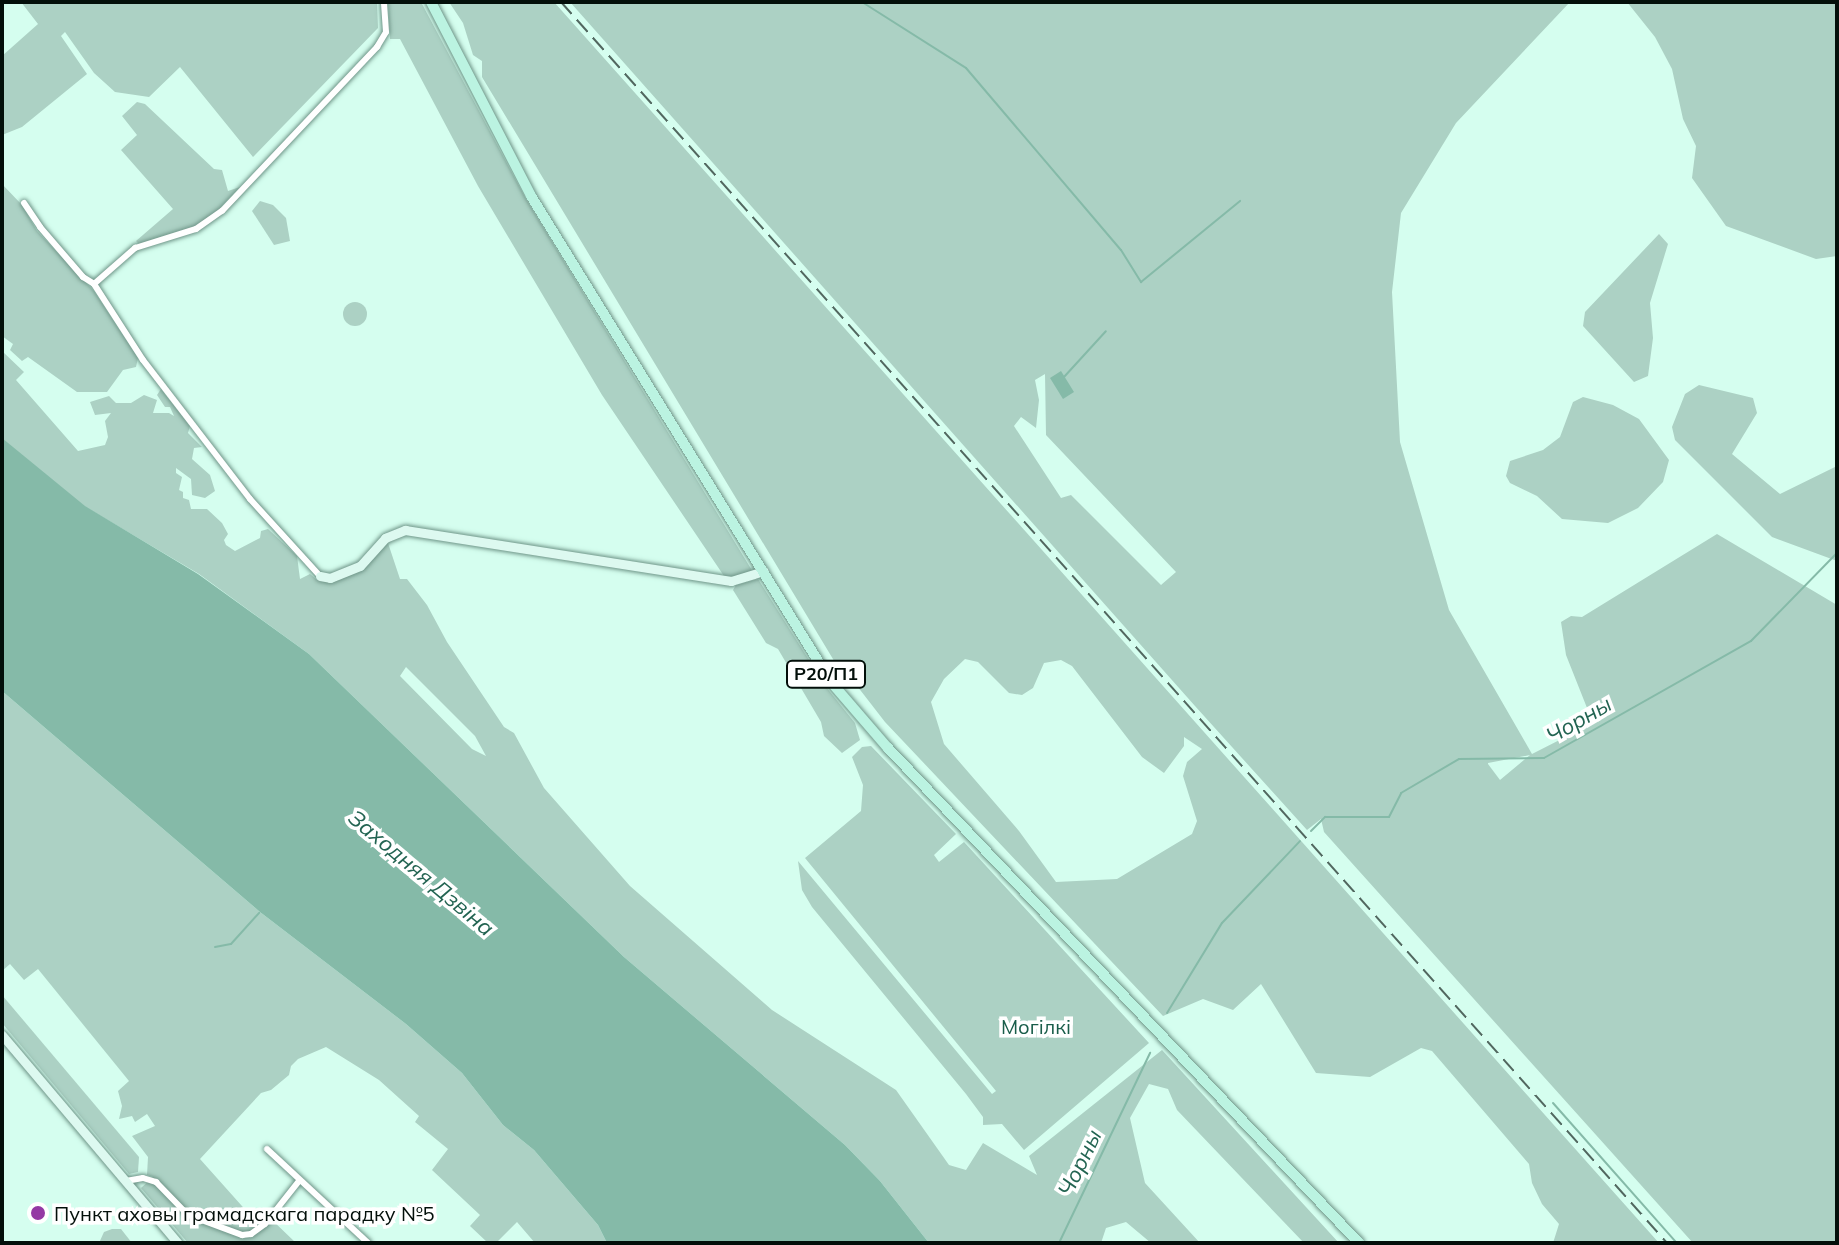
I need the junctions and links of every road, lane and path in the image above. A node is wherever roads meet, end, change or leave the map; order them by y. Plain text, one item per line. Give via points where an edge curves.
1 (384, 2) edge
2 (431, 2) edge
3 (24, 203) dead end
4 (94, 284) junction
5 (763, 571) junction
6 (320, 576) joint
7 (2, 1035) edge
8 (267, 1149) dead end
9 (126, 1181) junction
10 (299, 1181) junction
11 (178, 1243) edge
12 (368, 1243) edge
13 (1359, 1243) edge

1 - 4 street via 386,32 377,47 222,211 196,229 135,248
2 - 5 main road, Р20/П1 via 531,196
3 - 4 street
4 - 6 street via 178,407 250,499
5 - 6 street via 731,581 405,530 385,538 360,566 330,578
5 - 13 main road, Р20/П1 via 831,682 888,748
7 - 9 street
8 - 10 street
9 - 10 street via 156,1182 188,1215 242,1235 265,1224
9 - 11 street
10 - 12 street

